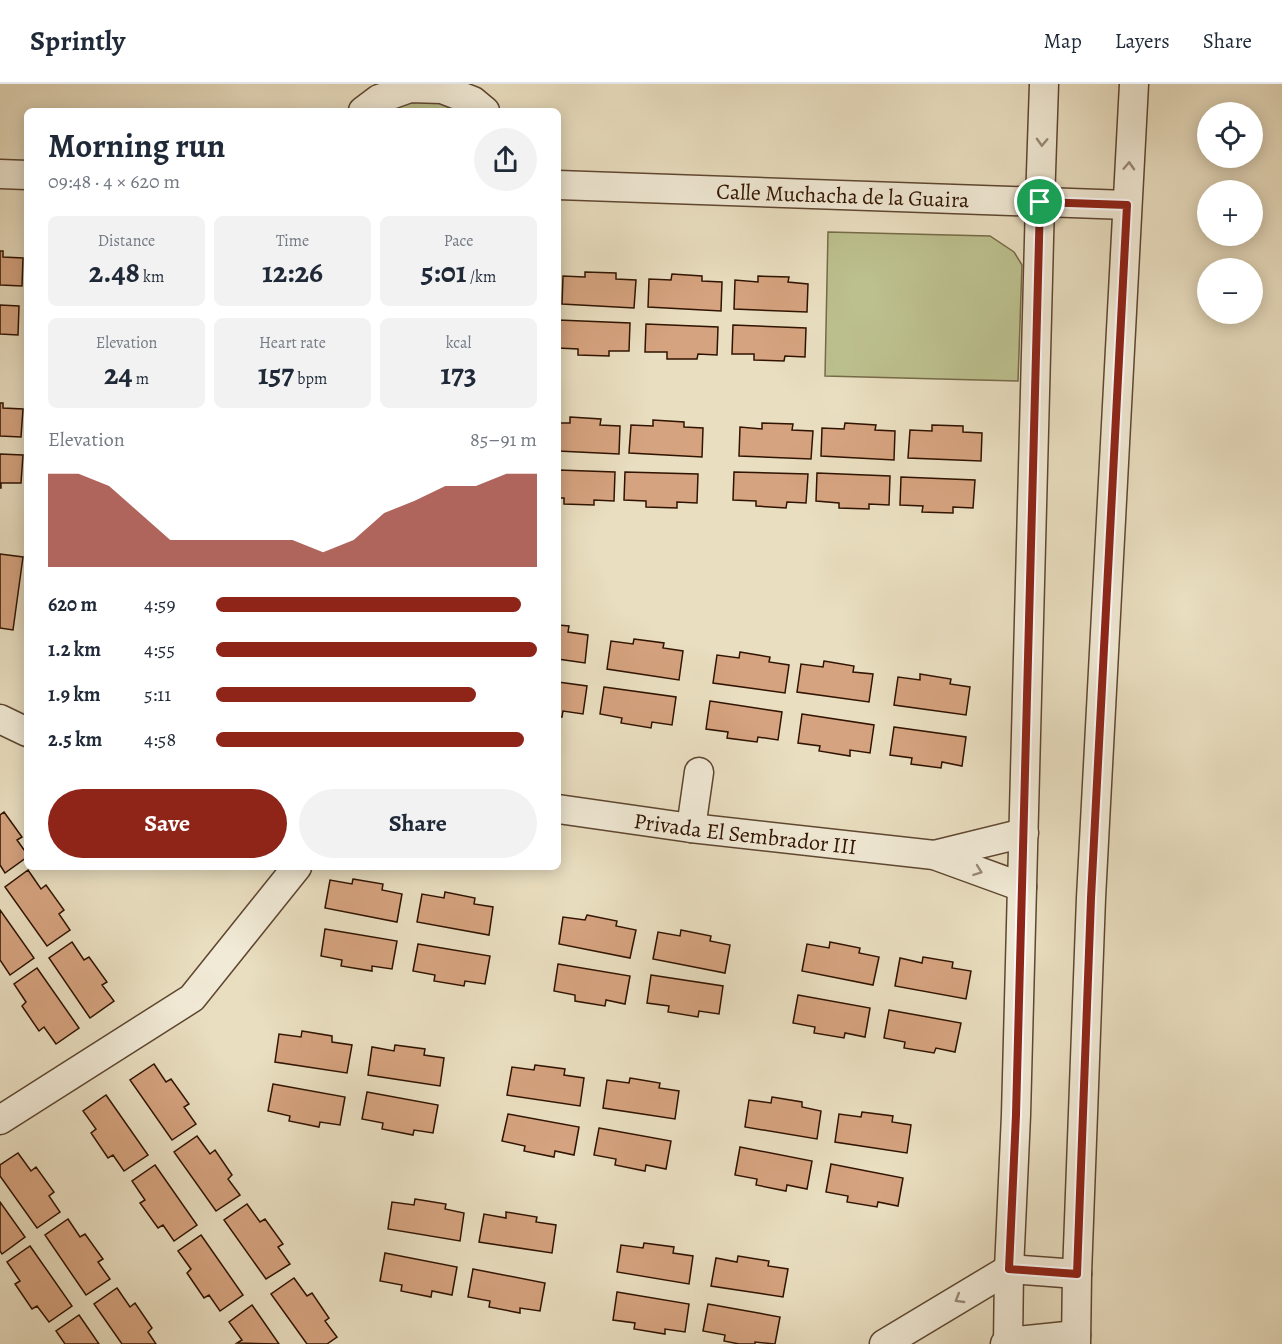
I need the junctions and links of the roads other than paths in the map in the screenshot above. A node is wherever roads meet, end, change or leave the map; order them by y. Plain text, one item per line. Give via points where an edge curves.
1 (1044, 84) edge
2 (1134, 84) edge
3 (367, 108) edge
4 (481, 108) edge
5 (0, 174) edge
6 (24, 175) edge
7 (561, 184) edge
8 (1040, 202) junction
9 (1127, 205) junction
10 (0, 719) edge
11 (24, 731) edge
12 (699, 772) dead end
13 (561, 809) edge
14 (692, 828) junction
15 (1024, 833) junction
16 (934, 855) junction
17 (295, 870) edge
18 (1022, 887) junction
19 (0, 1120) edge
20 (1009, 1269) junction
21 (1077, 1274) junction
22 (1076, 1339) edge
23 (1007, 1343) edge
24 (884, 1344) edge

1 -> 8 street
9 -> 2 street
3 - 4 street via 379,99 410,88 442,89
5 - 6 street
7 - 8 street, Calle Muchacha de la Guaira
8 - 9 street, Calle Muchacha de la Guaira
8 - 15 street
9 - 21 street via 1091,898
10 - 11 street
12 - 14 street
13 - 14 street, Privada El Sembrador III
14 - 16 street, Privada El Sembrador III
15 - 16 street, Privada El Sembrador III
15 - 18 street
16 -> 18 street, Privada El Sembrador III
17 - 19 street via 192,998
18 - 20 street
20 - 21 street
20 - 23 street
20 -> 24 street
21 - 22 street
22 - 23 street

